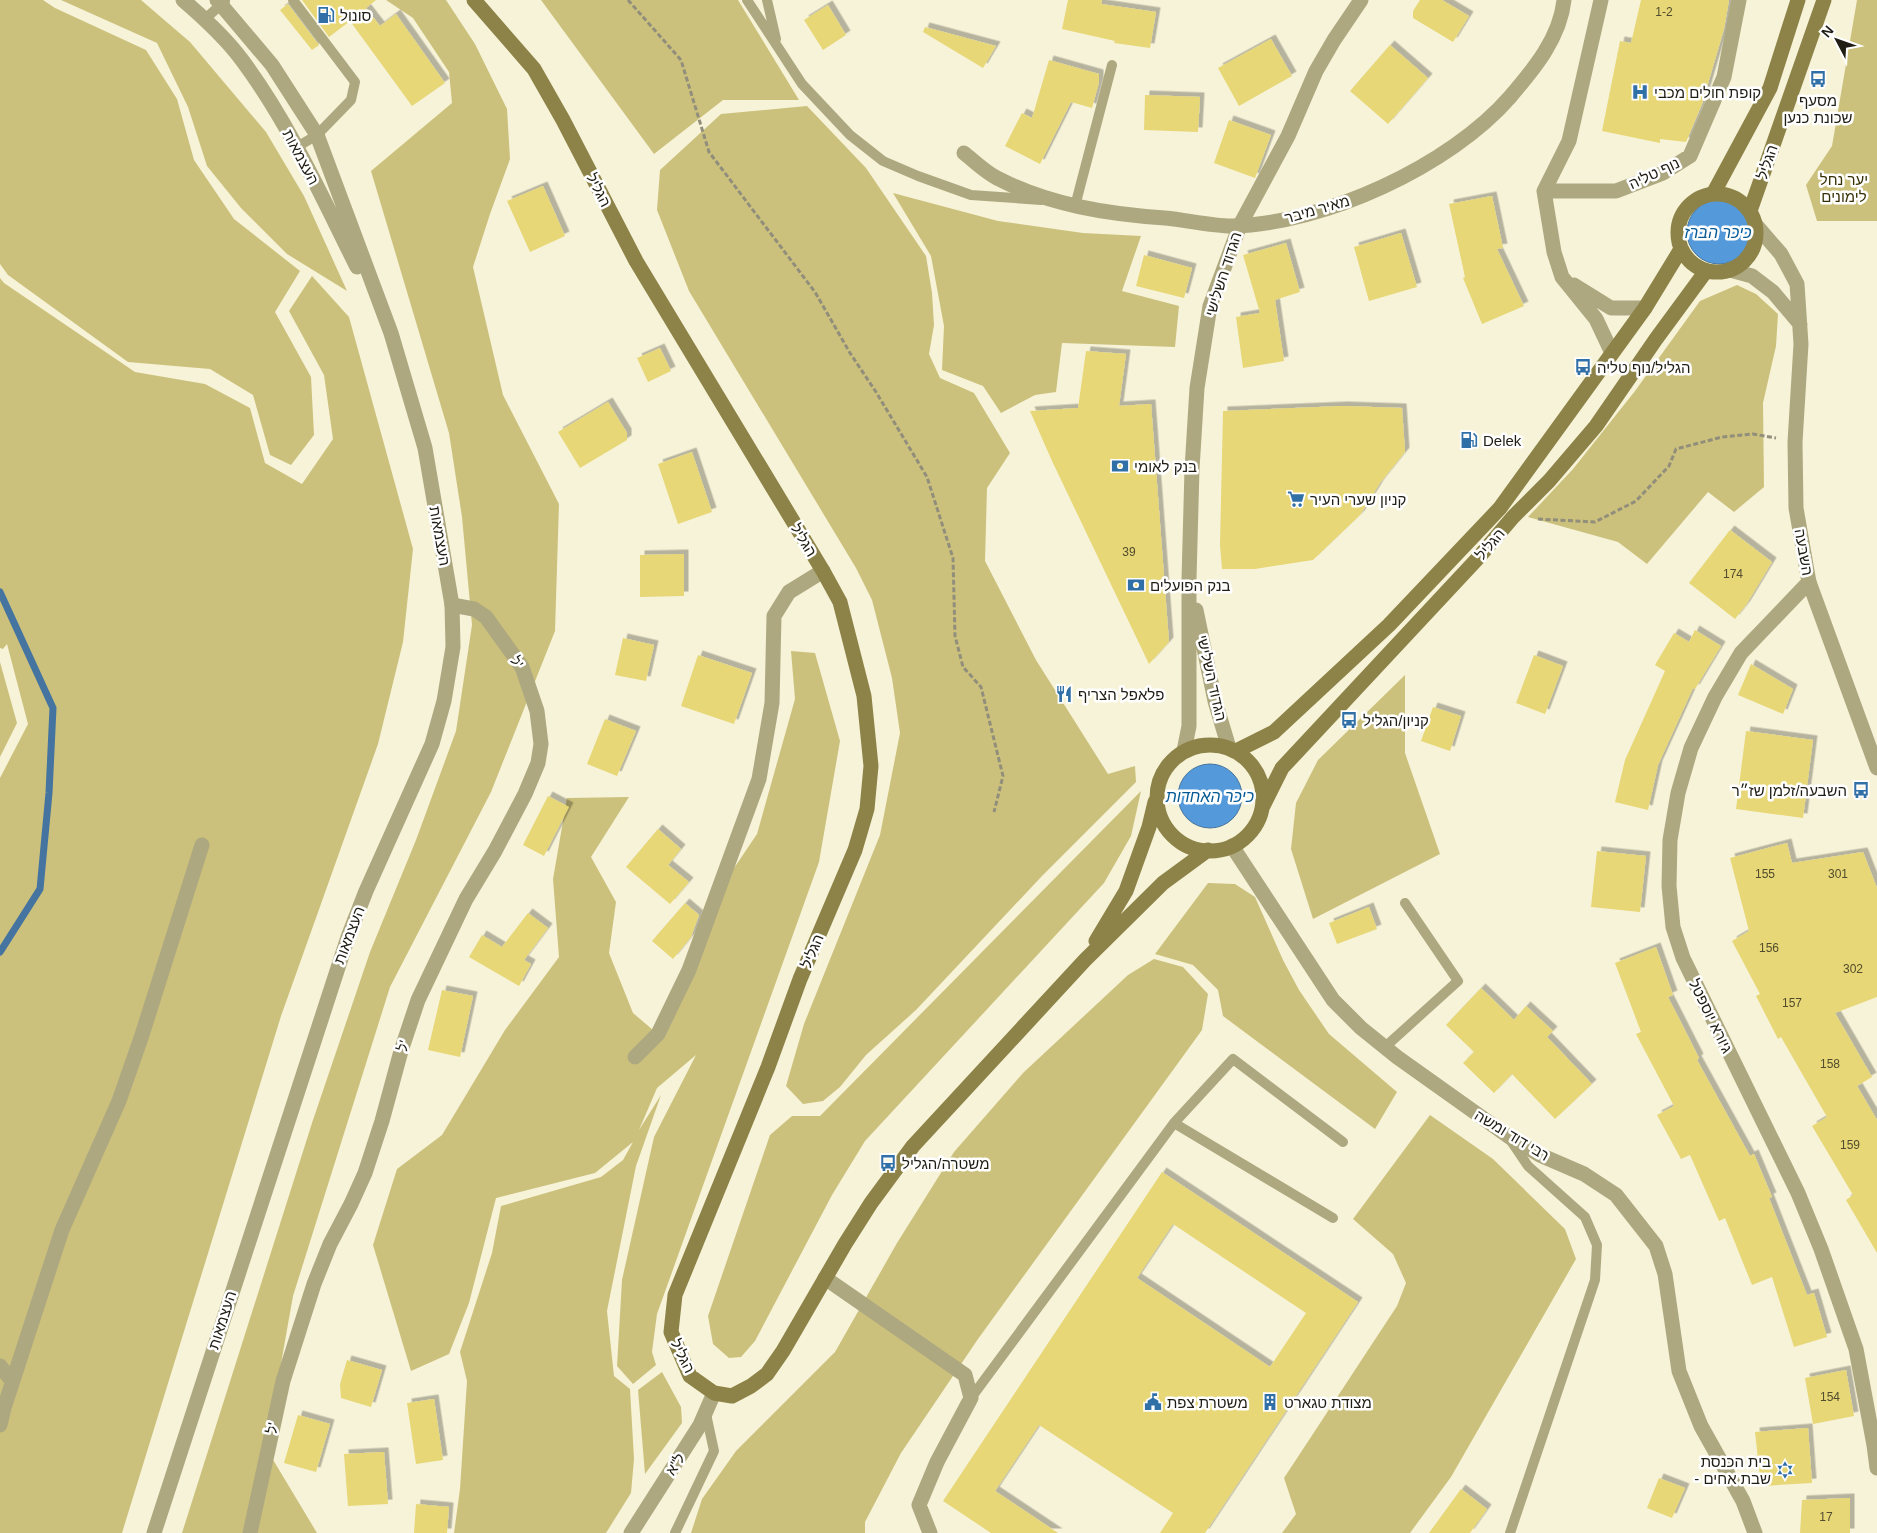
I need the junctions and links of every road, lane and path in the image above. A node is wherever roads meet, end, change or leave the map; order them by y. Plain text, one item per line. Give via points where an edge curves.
1 (183, 0) edge
2 (293, 0) edge
3 (474, 0) edge
4 (628, 0) edge
5 (748, 0) edge
6 (767, 0) edge
7 (1361, 0) edge
8 (1564, 0) edge
9 (1601, 0) edge
10 (1739, 0) edge
11 (1798, 0) edge
12 (1824, 0) edge
13 (221, 1) edge
14 (205, 19) junction
15 (777, 45) junction
16 (1112, 65) dead end
17 (317, 135) junction
18 (297, 147) junction
19 (964, 153) dead end
20 (1544, 191) junction
21 (1713, 194) junction
22 (1051, 201) junction
23 (1076, 206) junction
24 (1752, 218) junction
25 (1240, 225) junction
26 (1681, 249) junction
27 (1730, 270) junction
28 (1706, 271) junction
29 (1562, 277) junction
30 (1645, 308) junction
31 (1800, 324) junction
32 (391, 333) junction
33 (1612, 353) junction
34 (1794, 442) junction
35 (1513, 517) junction
36 (823, 571) junction
37 (1189, 579) junction
38 (1809, 582) junction
39 (452, 605) junction
40 (1233, 749) junction
41 (1184, 752) junction
42 (1877, 768) edge
43 (1156, 799) junction
44 (1263, 806) junction
45 (994, 812) dead end
46 (202, 845) dead end
47 (1232, 846) junction
48 (1208, 850) junction
49 (1404, 902) dead end
50 (1085, 960) junction
51 (1385, 1047) junction
52 (635, 1057) dead end
53 (1174, 1123) junction
54 (1508, 1136) junction
55 (1343, 1142) dead end
56 (1333, 1218) dead end
57 (825, 1278) junction
58 (0, 1366) edge
59 (12, 1381) junction
60 (714, 1392) junction
61 (971, 1398) junction
62 (706, 1413) junction
63 (0, 1425) edge
64 (1877, 1468) edge
65 (154, 1533) edge
66 (250, 1533) edge
67 (631, 1533) edge
68 (675, 1533) edge
69 (929, 1533) edge
70 (1510, 1533) edge
71 (1755, 1533) edge

1 - 14 street, העצמאות
2 - 17 lane via 355,82 351,100
3 - 36 main road, הגליל via 534,69 636,261
4 - 45 path via 681,60 710,152 815,292 927,477 953,558 956,636 963,667 981,687 1003,776
5 - 15 lane
6 - 15 lane
7 - 25 street, הגדוד השלישי via 1316,71 1288,136
8 - 25 street, מאיר מיבר via 1558,29 1532,71 1497,112 1456,146 1395,180 1335,207 1298,218
9 - 20 street via 1569,141
10 - 20 street, נוף טליה via 1724,77 1690,156 1662,173 1616,190
11 - 21 main road, הגליל via 1770,88
12 - 24 main road, הגליל
13 - 14 lane
13 - 17 street, העצמאות via 272,65
14 - 18 street, העצמאות via 242,60
15 - 22 lane via 802,84 850,135 883,161 971,195
16 - 23 lane
17 - 18 lane
17 - 32 street, העצמאות
18 - 32 street, העצמאות
19 - 22 street, מאיר מיבר via 996,177
20 - 29 street via 1554,252
21 - 24 main road via 1724,194 1743,203
21 - 26 main road via 1701,197 1683,214 1678,231
22 - 23 street, מאיר מיבר
23 - 25 street, מאיר מיבר via 1120,215
24 - 27 main road via 1756,236 1754,247 1740,265
24 - 31 street, השבעה via 1781,254 1796,284
25 - 37 street, הגדוד השלישי via 1210,306 1197,388
26 - 28 main road via 1687,259
26 - 30 main road, הגליל
27 - 28 main road
27 - 31 street via 1752,276 1773,292
28 - 35 main road, הגליל via 1596,426
29 - 30 street via 1611,308
29 - 33 street via 1596,318
30 - 33 main road, הגליל
31 - 34 street, השבעה
32 - 39 street, העצמאות via 425,448
33 - 40 main road, הגליל via 1500,508 1389,624 1274,732
34 - 35 path via 1753,434 1722,436 1676,449 1669,466 1636,501 1595,522
34 - 38 street, השבעה via 1796,508
35 - 44 main road, הגליל via 1282,768
36 - 52 street via 789,592 774,616 772,703 759,779 689,970 658,1034
36 - 60 main road, הגליל via 840,602 864,696 871,766 867,809 855,850 800,979 675,1294 671,1332 690,1376
37 - 40 street, הגדוד השלישי via 1215,701
37 - 41 street, הגדוד השלישי via 1190,726
38 - 42 street, השבעה
38 - 64 street, גיורא יוספטל via 1741,653 1715,697 1691,748 1673,821 1668,886 1673,927 1683,958 1798,1193 1821,1249 1856,1349
39 - 65 street, העצמאות via 453,647 444,701 432,744 348,936
39 - 66 street, ל' via 474,609 486,617 522,667 537,711 542,744 538,763 495,851 466,899 418,1000 365,1173 314,1284 283,1380
40 - 41 main road via 1215,744 1197,746
40 - 44 main road via 1247,758 1257,772 1263,788
41 - 43 main road via 1166,768 1159,781
43 - 48 main road via 1160,817 1169,832 1182,843 1198,850
43 - 50 main road via 1126,891
44 - 47 main road via 1258,823 1247,837
46 - 59 street via 128,1077 62,1230
47 - 48 main road
47 - 51 street, רבי דוד ומשה via 1334,1000
48 - 50 main road via 1163,883
49 - 51 lane via 1458,981
50 - 57 main road via 913,1146 871,1203
51 - 54 street, רבי דוד ומשה
53 - 55 lane via 1233,1059
53 - 56 lane
53 - 61 lane
54 - 70 lane via 1528,1166 1585,1218 1597,1244 1595,1280
54 - 71 street, רבי דוד ומשה via 1616,1194 1656,1246 1664,1274 1679,1371 1701,1426 1743,1501
57 - 60 main road via 767,1374 732,1396
57 - 61 street via 965,1375
58 - 59 street
59 - 63 street
60 - 62 street, ל"א
61 - 69 street via 937,1462 919,1505
62 - 67 street, ל"א
62 - 68 lane via 714,1451

